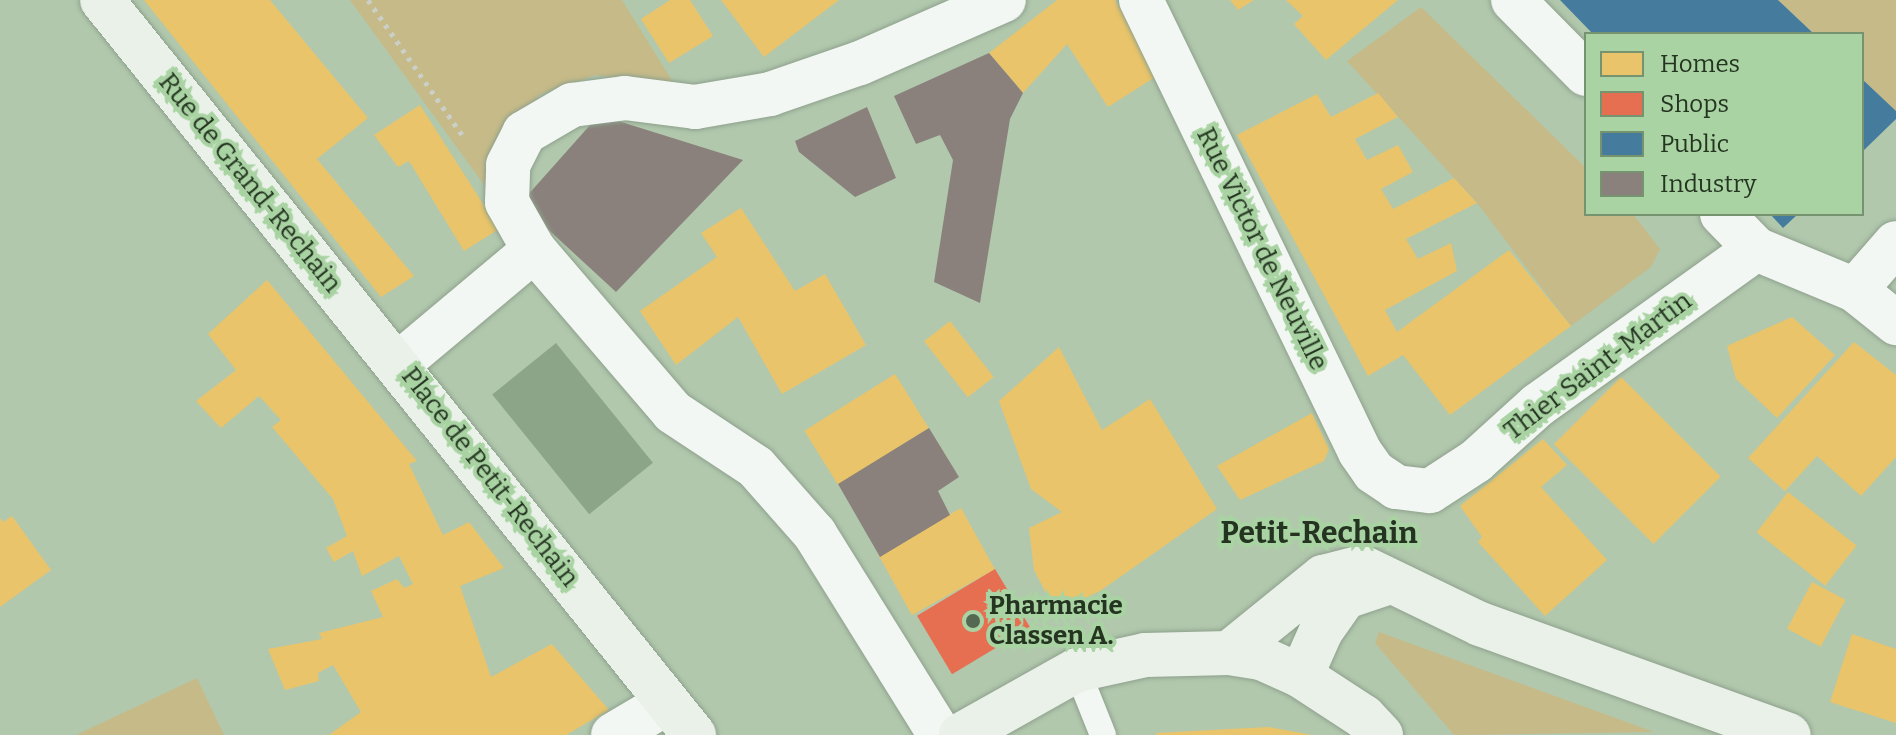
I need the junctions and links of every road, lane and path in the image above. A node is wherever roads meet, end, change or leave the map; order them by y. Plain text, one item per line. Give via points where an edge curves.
1 (102, 0) edge
2 (368, 0) edge
3 (1004, 0) edge
4 (1141, 0) edge
5 (1513, 0) edge
6 (1584, 72) edge
7 (508, 165) junction
8 (1724, 216) edge
9 (1896, 243) edge
10 (1756, 249) junction
11 (534, 250) junction
12 (1855, 290) junction
13 (1896, 323) edge
14 (397, 365) junction
15 (1396, 487) joint
16 (1390, 582) junction
17 (1229, 653) junction
18 (1077, 670) junction
19 (1301, 676) junction
20 (680, 719) edge
21 (613, 735) edge
22 (940, 735) edge
23 (961, 735) edge
24 (1103, 735) edge
25 (1381, 735) edge
26 (1789, 735) edge

1 - 14 street, Rue de Grand-Rechain
2 - 7 path via 479,158
3 - 7 street via 860,63 770,94 695,107 625,98 572,105 524,133
4 - 15 street, Rue Victor de Neuville via 1360,452 1374,472
5 - 6 street
7 - 11 street via 507,202
8 - 10 street
9 - 12 street
10 - 12 street
10 - 15 street, Thier Saint-Martin via 1538,405 1476,461 1430,491
11 - 14 street, Place de Petit-Rechain
11 - 22 street via 673,412 756,467 815,534
12 - 13 street
14 - 20 street, Place de Petit-Rechain
16 - 17 street via 1362,567 1323,577
16 - 19 street via 1345,597 1321,631
16 - 26 street via 1480,624
17 - 18 street via 1145,655
17 - 19 street via 1261,658
18 - 23 street
18 - 24 lane
19 - 25 street via 1364,717
20 - 21 street, Place de Petit-Rechain

